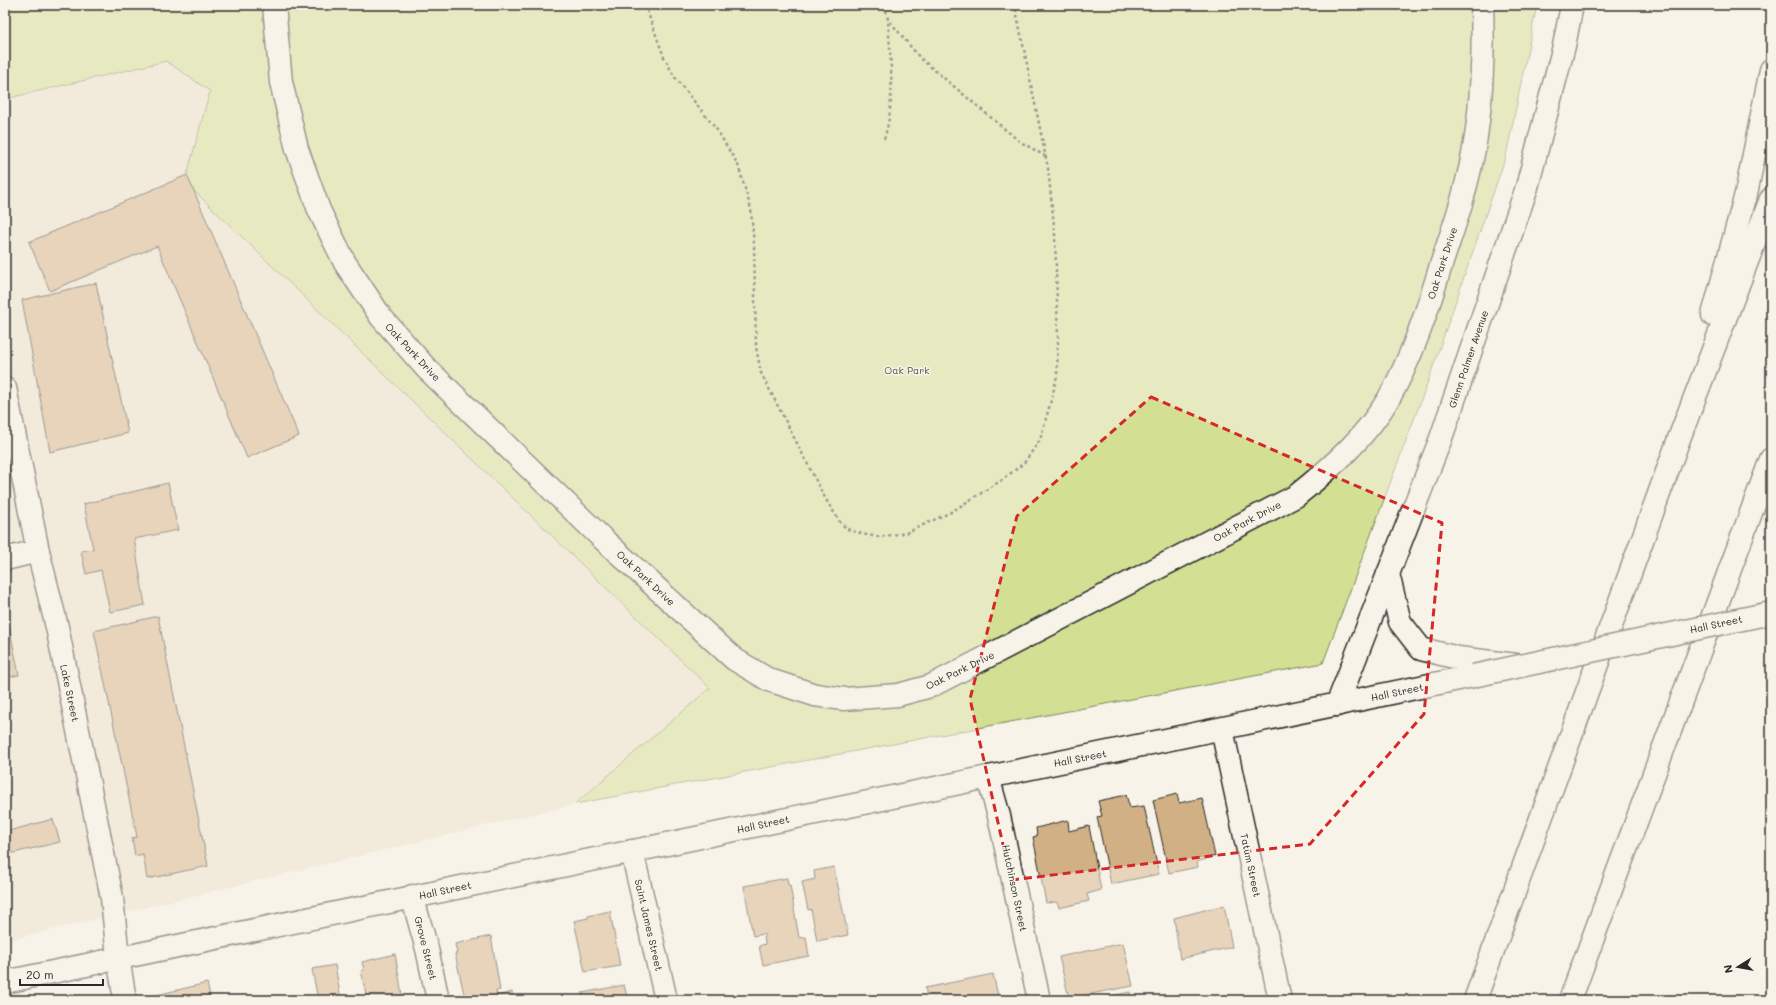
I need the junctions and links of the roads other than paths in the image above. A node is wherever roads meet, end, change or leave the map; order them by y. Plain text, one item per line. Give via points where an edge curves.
1 (274, 5) edge
2 (1482, 5) edge
3 (1572, 5) edge
4 (1771, 70) edge
5 (1771, 199) edge
6 (5, 388) edge
7 (1680, 436) junction
8 (1771, 459) edge
9 (38, 551) junction
10 (5, 559) edge
11 (1388, 574) junction
12 (1771, 613) edge
13 (1520, 666) junction
14 (1337, 705) junction
15 (1222, 729) junction
16 (988, 777) junction
17 (632, 851) junction
18 (412, 896) junction
19 (118, 957) junction
20 (5, 982) edge
21 (125, 1000) edge
22 (438, 1000) edge
23 (666, 1000) edge
24 (1039, 1000) edge
25 (1280, 1000) edge
26 (1475, 1000) edge
27 (1570, 1000) edge

1 - 2 main road, Oak Park Drive via 281,82 297,149 318,210 345,263 381,317 426,368 604,540 734,659 769,680 815,695 844,699 898,695 931,686 1296,496 1330,469 1365,432 1388,399 1422,325 1466,186 1474,149 1481,78
3 - 11 main road, Glenn Palmer Avenue via 1564,46 1527,187 1441,438
4 - 7 main road via 1746,194
5 - 7 main road
6 - 9 main road, Lake Street
7 - 26 main road
8 - 27 main road
9 - 10 main road
9 - 19 main road, Lake Street via 57,627 112,898
11 - 13 main road, Hall Street via 1400,622 1421,649 1458,658
11 - 14 main road, Glenn Palmer Avenue
12 - 13 main road, Hall Street, bridge
13 - 14 main road, Hall Street, bridge
14 - 15 main road, Hall Street
15 - 16 main road, Hall Street
15 - 25 main road, Tatum Street
16 - 17 main road, Hall Street
16 - 24 main road, Hutchinson Street via 999,816
17 - 18 main road, Hall Street
17 - 23 main road, Saint James Street
18 - 19 main road, Hall Street
18 - 22 main road, Grove Street
19 - 20 main road, Hall Street
19 - 21 main road, Lake Street

